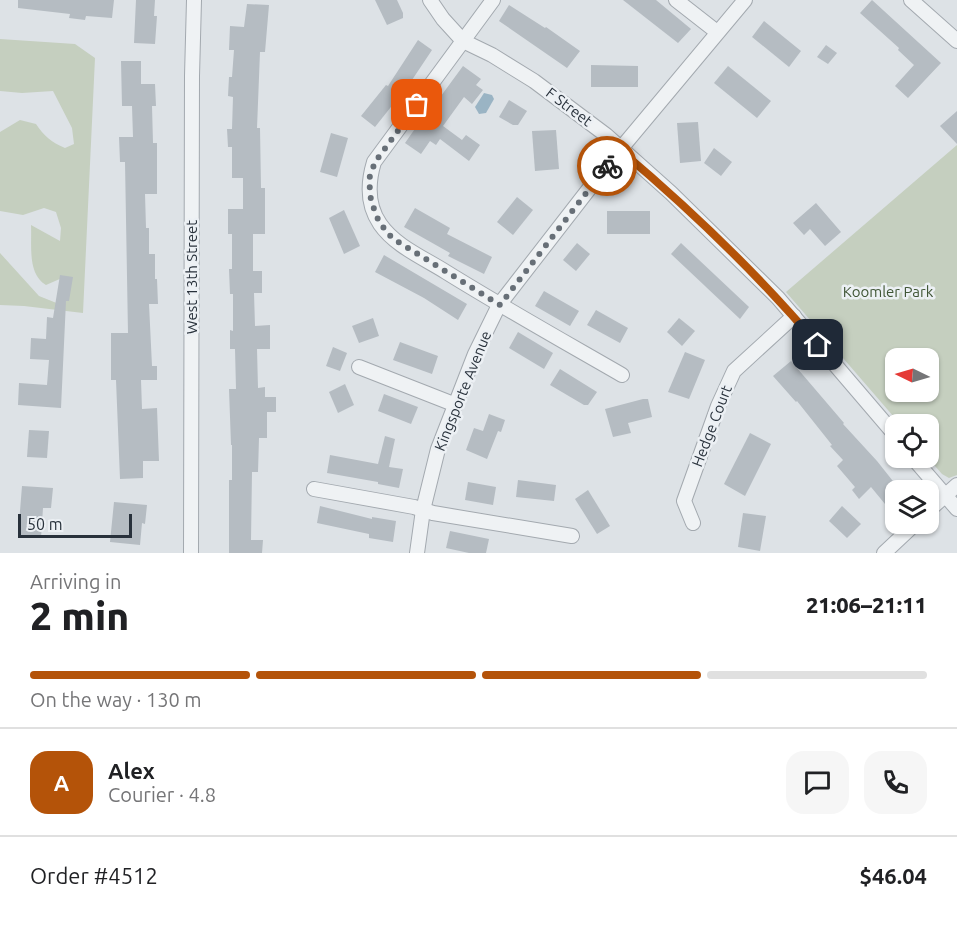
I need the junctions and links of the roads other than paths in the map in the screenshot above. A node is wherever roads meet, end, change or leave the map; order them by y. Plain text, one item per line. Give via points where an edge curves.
1 (194, 0) edge
2 (430, 0) edge
3 (493, 0) edge
4 (676, 0) edge
5 (745, 0) edge
6 (911, 0) edge
7 (717, 32) junction
8 (463, 41) junction
9 (957, 41) edge
10 (620, 150) junction
11 (500, 305) junction
12 (794, 316) junction
13 (359, 367) dead end
14 (622, 375) dead end
15 (456, 405) junction
16 (885, 423) edge
17 (921, 468) edge
18 (957, 485) edge
19 (314, 489) dead end
20 (945, 496) junction
21 (939, 501) edge
22 (957, 509) edge
23 (423, 510) junction
24 (693, 523) dead end
25 (904, 534) edge
26 (572, 536) dead end
27 (191, 553) edge
28 (417, 553) edge
29 (884, 553) edge

1 - 27 street, West 13th Street
2 - 8 street, F Street
3 - 8 street
4 - 7 street
5 - 7 street, Kingsporte Avenue
6 - 9 street
7 - 10 street, Kingsporte Avenue
8 - 10 street, F Street via 534,81
8 - 11 street via 375,162 369,179 371,201 379,222 392,238
10 - 11 street, Kingsporte Avenue
10 - 12 street, F Street via 671,194
11 - 14 street
11 - 15 street, Kingsporte Avenue via 475,354
12 - 16 street, F Street
12 - 24 street, Hedge Court via 734,371 684,501
13 - 15 street
15 - 23 street, Kingsporte Avenue via 438,449
17 - 20 street
18 - 20 street
19 - 23 street
20 - 21 street
20 - 22 street
23 - 26 street
23 - 28 street, Kingsporte Avenue
25 - 29 street

